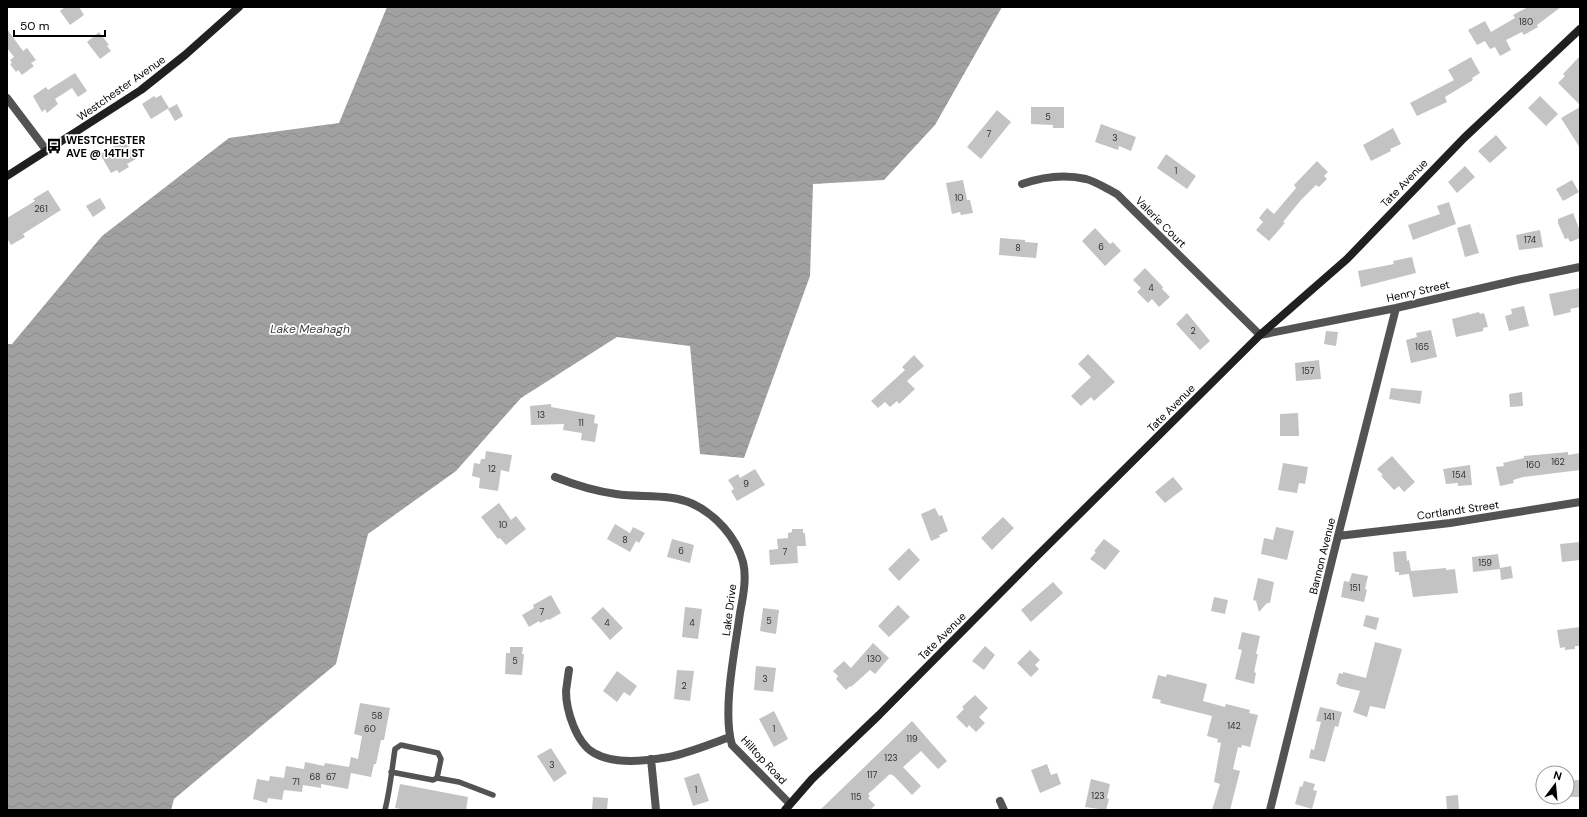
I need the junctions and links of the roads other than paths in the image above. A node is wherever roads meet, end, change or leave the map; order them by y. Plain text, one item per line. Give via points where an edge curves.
1 (239, 7) edge
2 (1580, 29) edge
3 (7, 98) edge
4 (47, 151) junction
5 (7, 176) edge
6 (1022, 184) dead end
7 (1580, 267) edge
8 (1396, 308) junction
9 (1260, 335) junction
10 (555, 477) dead end
11 (1580, 502) edge
12 (1338, 536) junction
13 (569, 670) dead end
14 (730, 737) junction
15 (651, 759) junction
16 (391, 772) junction
17 (437, 778) junction
18 (493, 795) dead end
19 (1000, 801) dead end
20 (788, 807) edge
21 (385, 810) edge
22 (656, 810) edge
23 (1004, 810) edge
24 (1270, 810) edge

1 - 4 street, Westchester Avenue via 157,78
2 - 9 street, Tate Avenue via 1464,138 1347,259
3 - 4 street
4 - 5 street, Westchester Avenue
6 - 9 street, Valerie Court via 1036,179 1069,177 1086,179 1117,194
7 - 8 street, Henry Street
8 - 9 street, Henry Street
8 - 12 street, Bannon Avenue
9 - 20 street, Tate Avenue via 879,715 812,778
10 - 14 street, Lake Drive via 581,488 616,495 674,498 693,504 711,515 726,530 738,548 743,563 744,590 732,666 728,721
11 - 12 street, Cortlandt Street via 1450,523
12 - 24 street, Bannon Avenue
13 - 15 street, Hilltop Road via 566,692 569,710 575,733 583,743 593,753 609,758 633,761
14 - 15 street, Hilltop Road via 670,757
14 - 20 street, Hilltop Road via 732,745 752,764
15 - 22 street
16 - 17 lane via 433,780
16 - 17 lane via 395,749 401,745 438,753 441,759
16 - 21 lane
17 - 18 lane via 459,782
19 - 23 street

